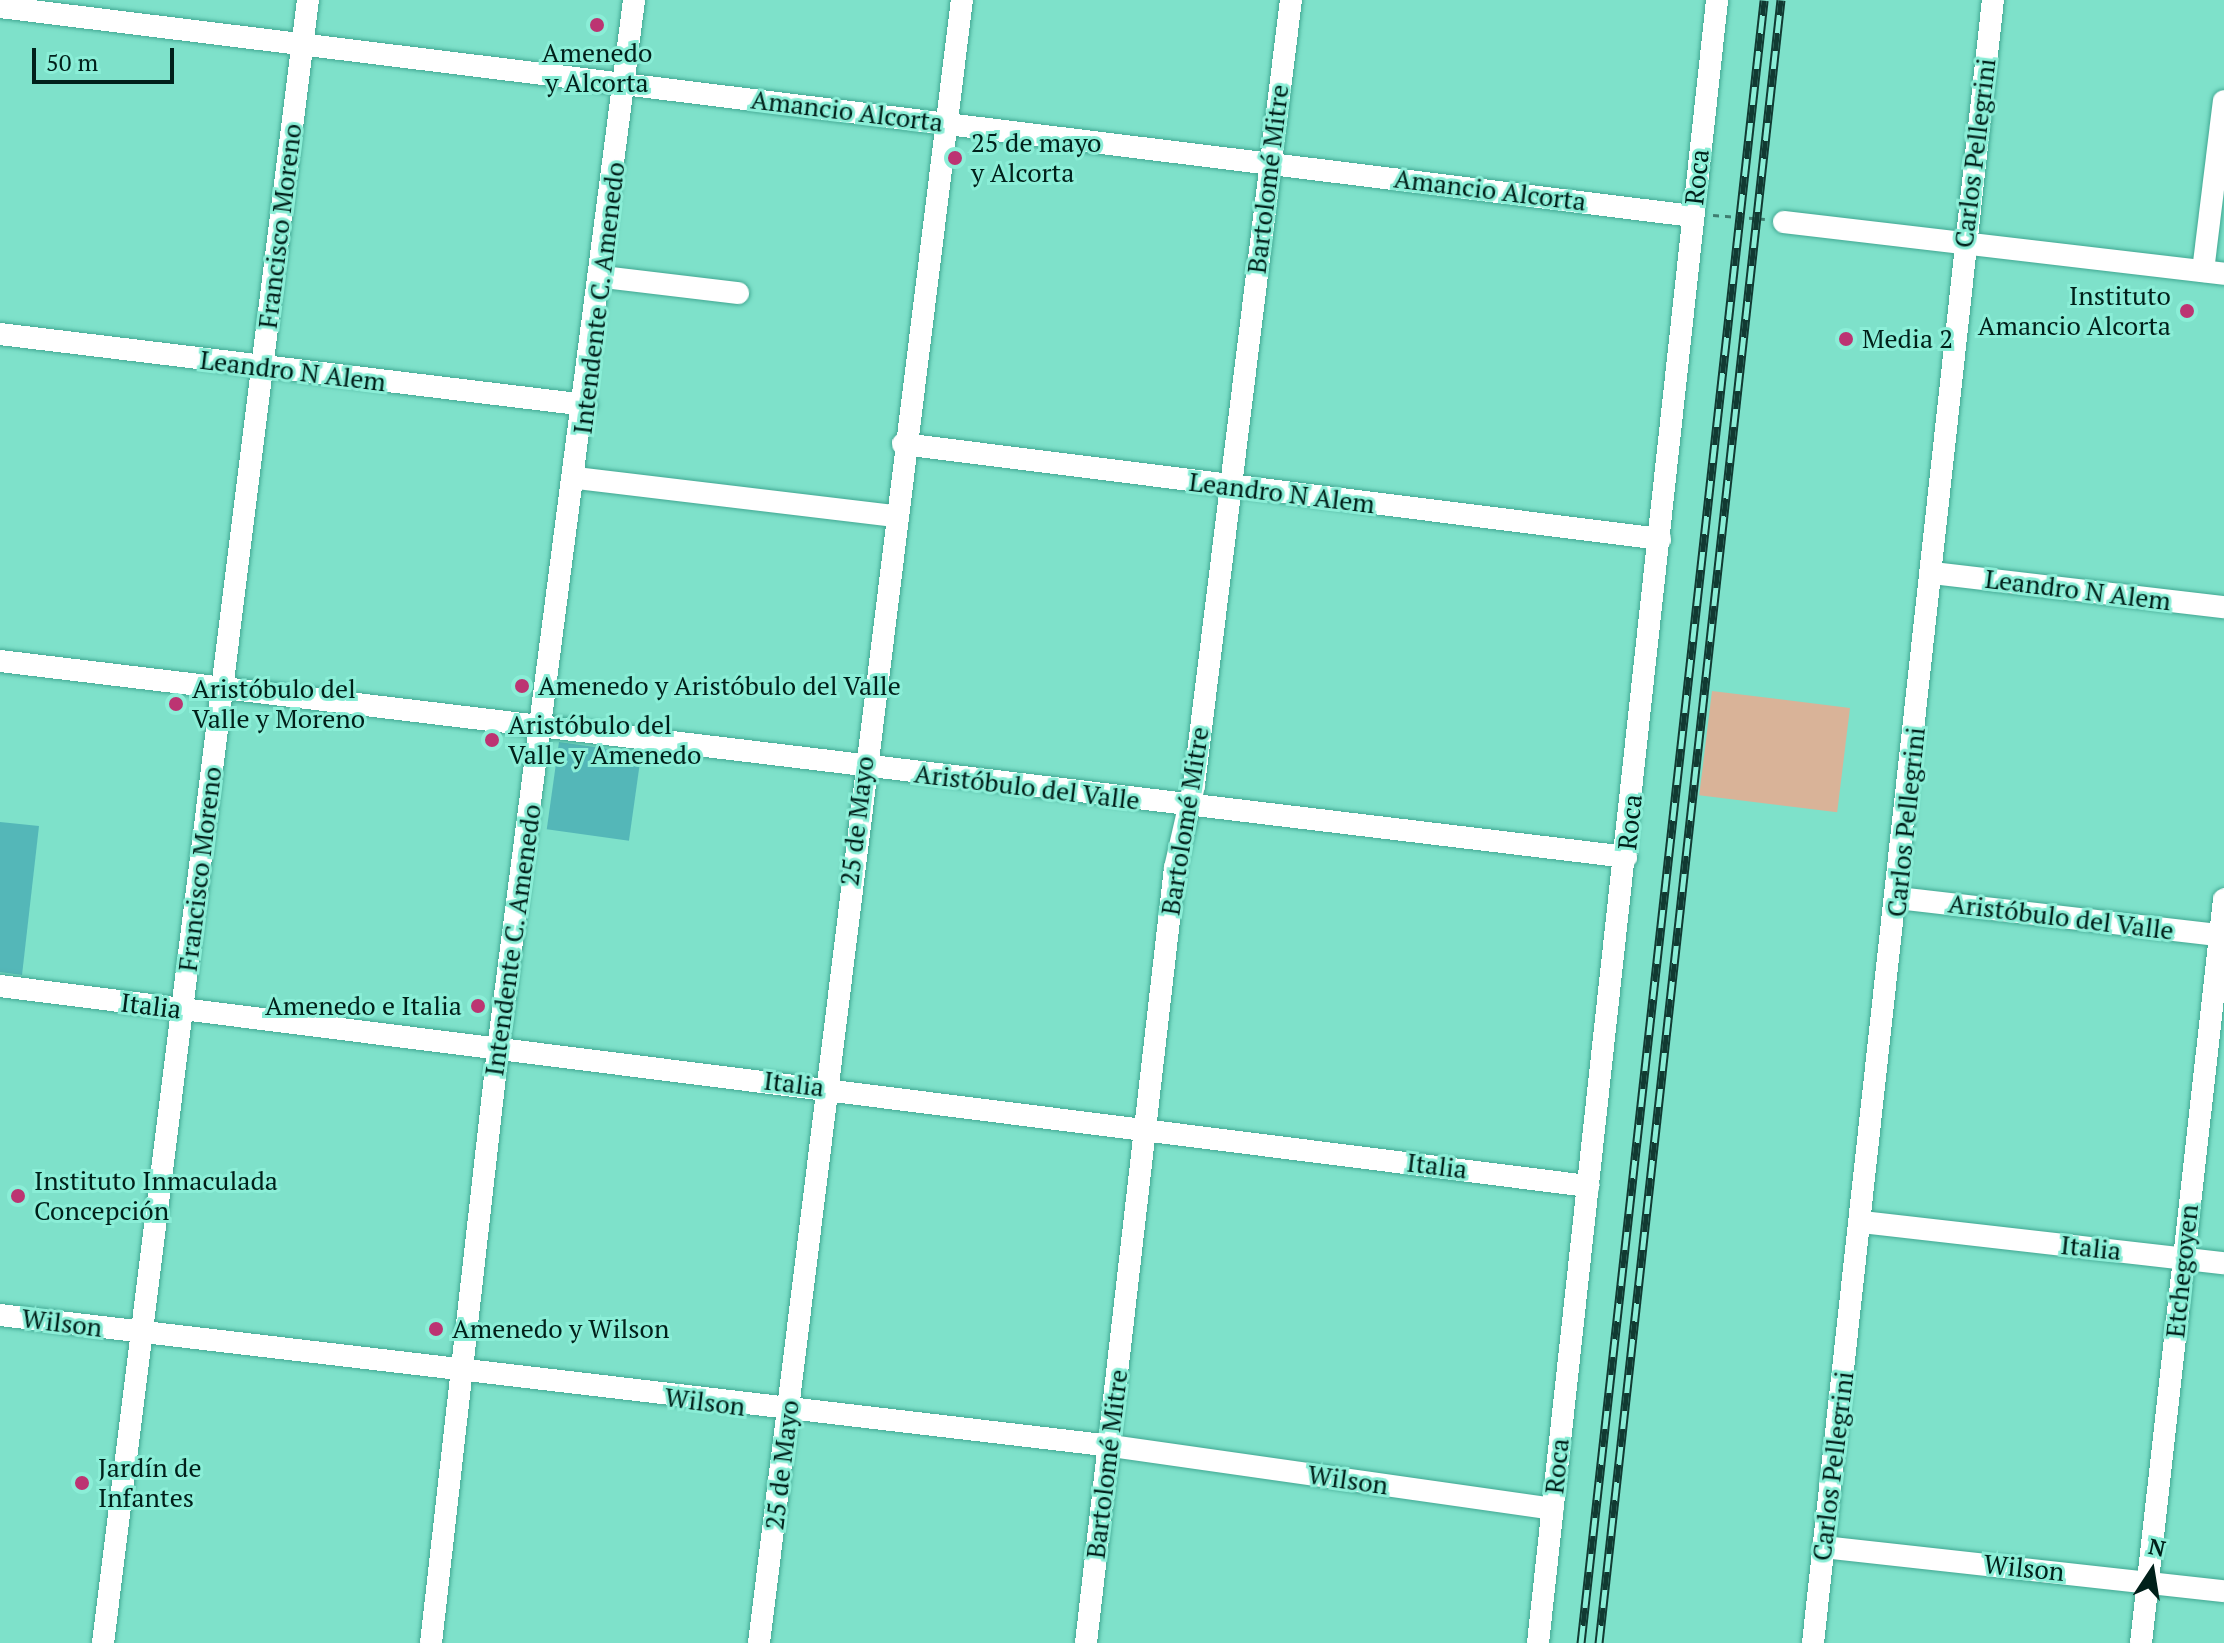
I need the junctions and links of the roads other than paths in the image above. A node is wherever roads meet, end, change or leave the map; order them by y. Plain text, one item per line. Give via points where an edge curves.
1 (308, 0) edge
2 (634, 0) edge
3 (962, 0) edge
4 (1291, 0) edge
5 (1717, 0) edge
6 (1993, 0) edge
7 (0, 7) edge
8 (303, 43) junction
9 (624, 84) junction
10 (2224, 101) edge
11 (947, 123) junction
12 (1270, 162) junction
13 (1702, 216) junction
14 (1778, 220) road end
15 (1964, 243) junction
16 (2213, 272) edge
17 (603, 277) junction
18 (738, 293) dead end
19 (0, 334) edge
20 (262, 368) junction
21 (586, 405) junction
22 (903, 444) junction
23 (576, 478) junction
24 (1228, 487) junction
25 (895, 516) junction
26 (1660, 539) junction
27 (1933, 573) junction
28 (2224, 607) edge
29 (0, 661) edge
30 (223, 690) junction
31 (542, 728) junction
32 (864, 768) junction
33 (1189, 807) junction
34 (1626, 857) junction
35 (1898, 898) junction
36 (2224, 900) edge
37 (2222, 935) edge
38 (0, 986) edge
39 (182, 1010) junction
40 (498, 1049) junction
41 (822, 1087) junction
42 (1144, 1129) junction
43 (1588, 1186) junction
44 (1862, 1222) junction
45 (2183, 1258) junction
46 (2224, 1263) edge
47 (0, 1315) edge
48 (143, 1333) junction
49 (463, 1374) junction
50 (789, 1412) junction
51 (1111, 1446) junction
52 (1553, 1509) junction
53 (1823, 1547) junction
54 (2148, 1582) junction
55 (2224, 1591) edge
56 (103, 1643) edge
57 (431, 1643) edge
58 (759, 1643) edge
59 (1086, 1643) edge
60 (1538, 1643) edge
61 (1813, 1643) edge
62 (2141, 1643) edge

1 - 8 street, Francisco Moreno
2 - 9 street, Intendente C. Amenedo
3 - 11 street, 25 de Mayo
4 - 12 street, Bartolomé Mitre
5 - 13 street, Roca
6 - 15 street, Carlos Pellegrini
7 - 8 street, Amancio Alcorta
8 - 9 street, Amancio Alcorta
8 - 20 street, Francisco Moreno
9 - 11 street, Amancio Alcorta
9 - 17 street, Intendente C. Amenedo
10 - 16 street
11 - 12 street, Amancio Alcorta
11 - 22 street, 25 de Mayo
12 - 13 street, Amancio Alcorta
12 - 24 street, Bartolomé Mitre
13 - 26 street, Roca
14 - 15 street
15 - 16 street
15 - 27 street, Carlos Pellegrini
17 - 18 street
17 - 21 street, Intendente C. Amenedo
19 - 20 street, Leandro N Alem
20 - 21 street, Leandro N Alem
20 - 30 street, Francisco Moreno
21 - 23 street, Intendente C. Amenedo
22 - 24 street, Leandro N Alem
22 - 25 street, 25 de Mayo
23 - 25 street
23 - 31 street, Intendente C. Amenedo
24 - 26 street, Leandro N Alem
24 - 33 street, Bartolomé Mitre
25 - 32 street, 25 de Mayo
26 - 34 street, Roca
27 - 28 street, Leandro N Alem
27 - 35 street, Carlos Pellegrini
29 - 30 street, Aristóbulo del Valle
30 - 31 street, Aristóbulo del Valle
30 - 39 street, Francisco Moreno
31 - 32 street, Aristóbulo del Valle
31 - 40 street, Intendente C. Amenedo
32 - 33 street, Aristóbulo del Valle
32 - 41 street, 25 de Mayo
33 - 34 street, Aristóbulo del Valle
33 - 42 street, Bartolomé Mitre
34 - 43 street, Roca
35 - 37 street, Aristóbulo del Valle
35 - 44 street, Carlos Pellegrini
36 - 37 street, Etchegoyen
37 - 45 street, Etchegoyen
38 - 39 street, Italia
39 - 40 street, Italia
39 - 48 street, Francisco Moreno
40 - 41 street, Italia
40 - 49 street, Intendente C. Amenedo
41 - 42 street, Italia
41 - 50 street, 25 de Mayo
42 - 43 street, Italia
42 - 51 street, Bartolomé Mitre
43 - 52 street, Roca
44 - 45 street, Italia
44 - 53 street, Carlos Pellegrini
45 - 46 street, Italia
45 - 54 street, Etchegoyen
47 - 48 street, Wilson
48 - 49 street, Wilson
48 - 56 street, Francisco Moreno
49 - 50 street, Wilson
49 - 57 street, Intendente C. Amenedo
50 - 51 street, Wilson
50 - 58 street, 25 de Mayo
51 - 52 street, Wilson
51 - 59 street, Bartolomé Mitre
52 - 60 street, Roca
53 - 54 street, Wilson
53 - 61 street, Carlos Pellegrini
54 - 55 street, Wilson
54 - 62 street, Etchegoyen

